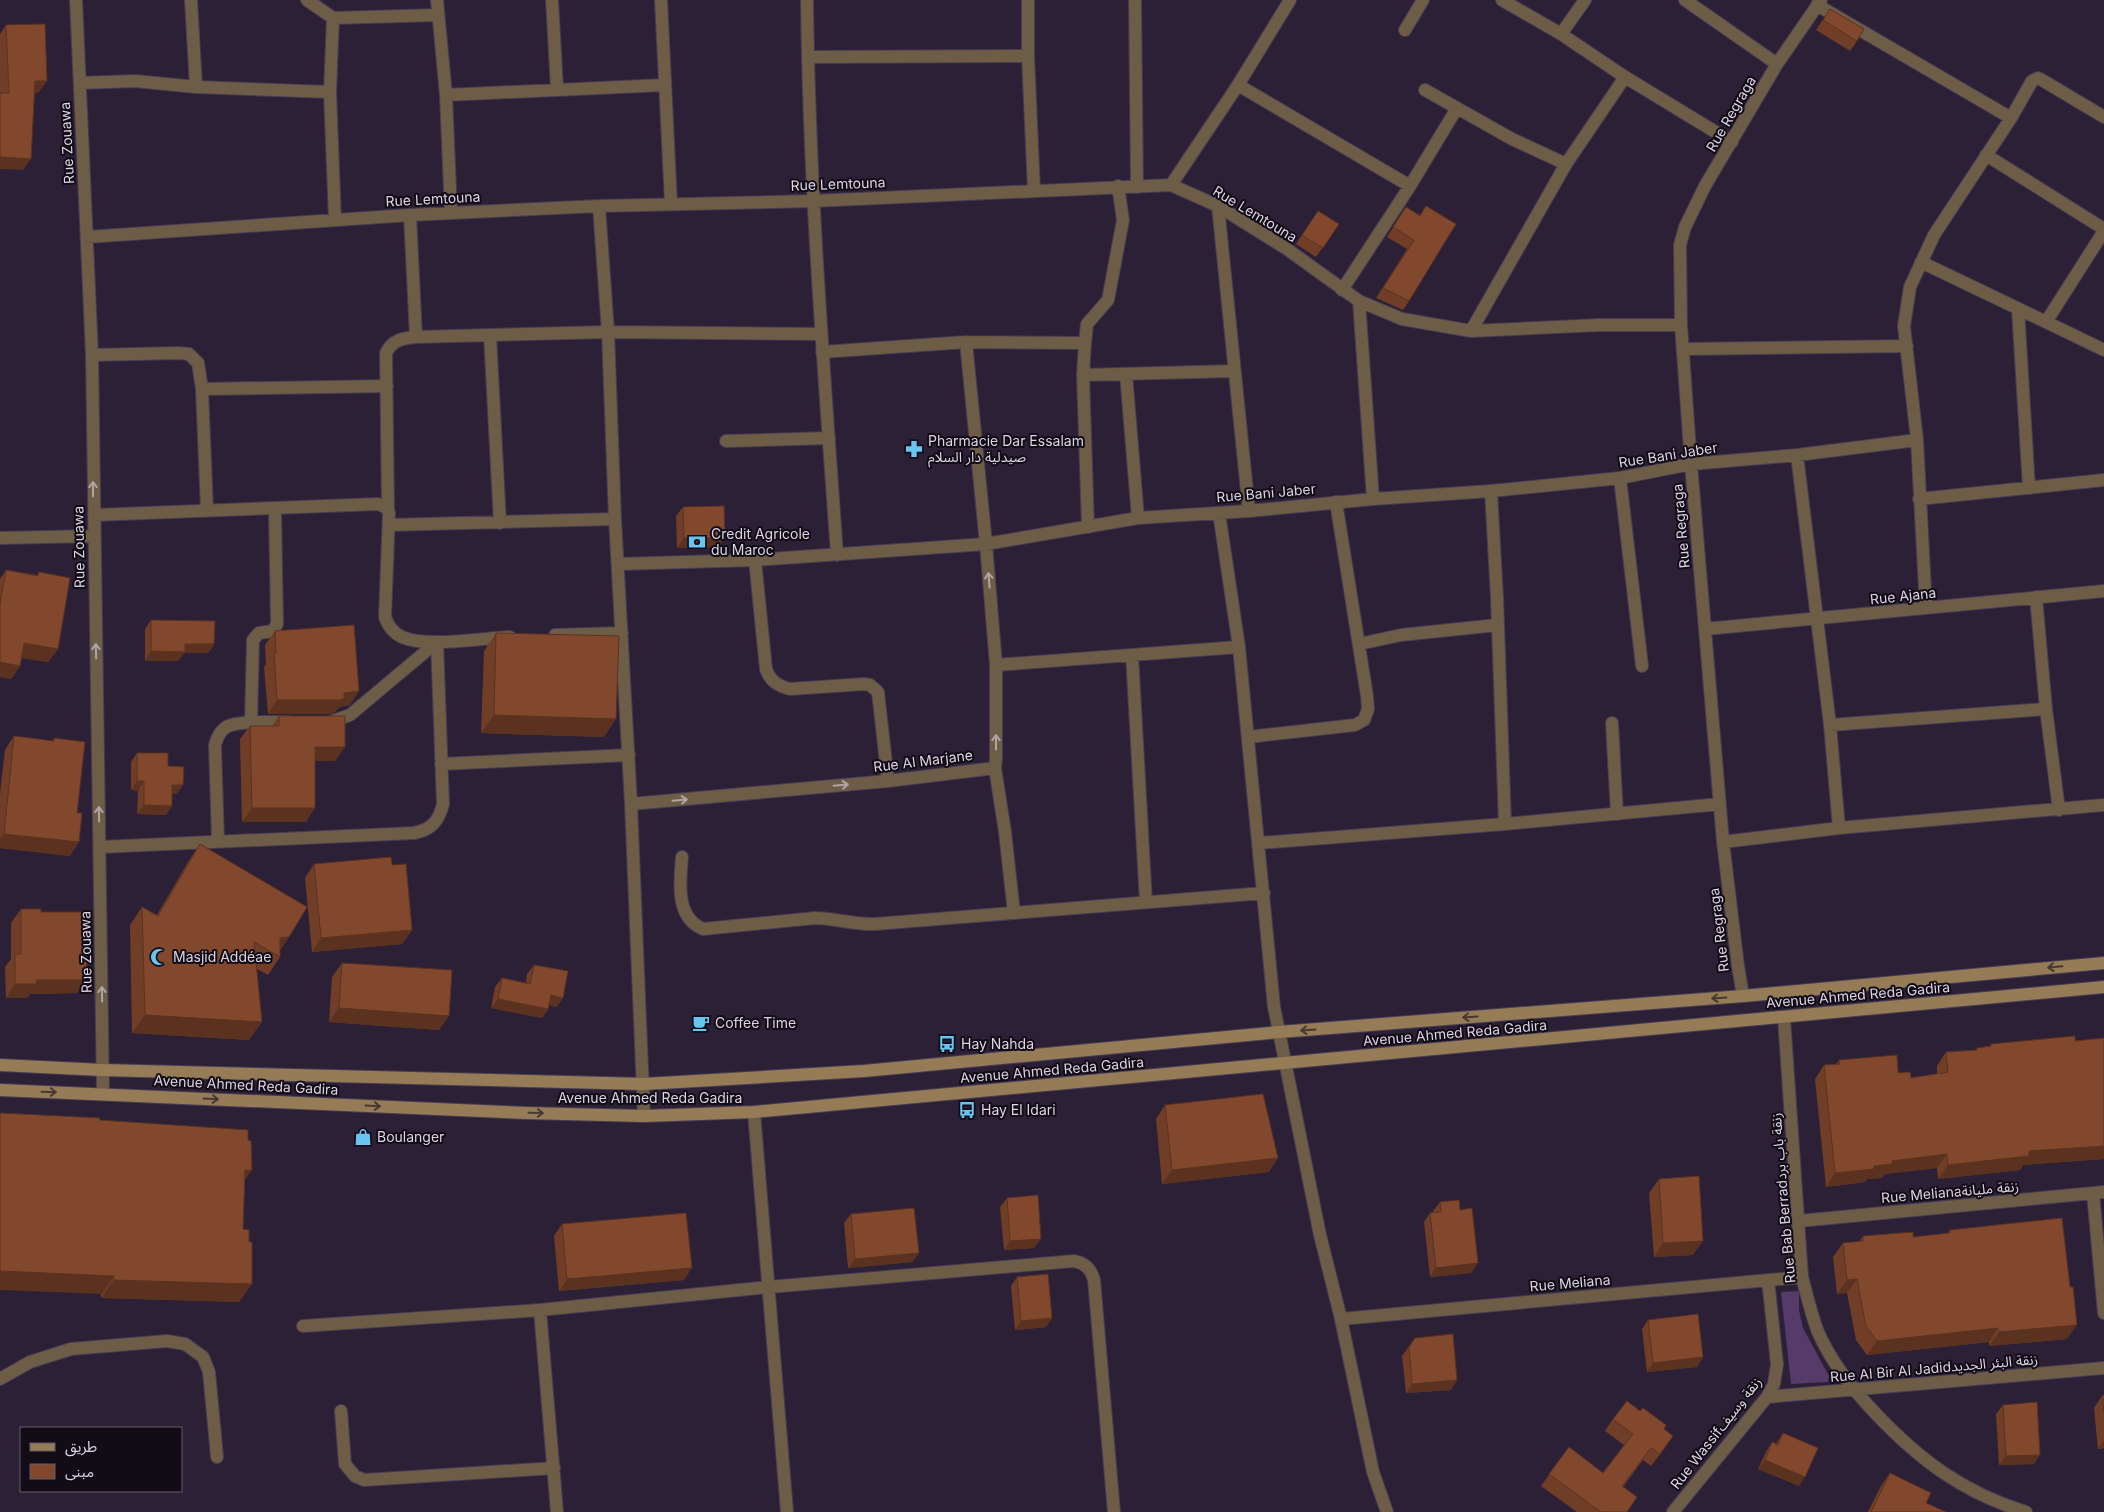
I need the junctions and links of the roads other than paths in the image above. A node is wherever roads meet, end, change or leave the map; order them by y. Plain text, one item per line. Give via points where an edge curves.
1 (76, 0) edge
2 (192, 0) edge
3 (307, 0) edge
4 (437, 0) edge
5 (552, 0) edge
6 (661, 0) edge
7 (807, 0) edge
8 (1028, 0) edge
9 (1135, 0) edge
10 (1290, 0) edge
11 (1424, 0) edge
12 (1502, 0) edge
13 (1585, 0) edge
14 (1685, 0) edge
15 (1819, 3) edge
16 (438, 15) junction
17 (332, 18) junction
18 (1405, 30) dead end
19 (1561, 34) junction
20 (1028, 56) junction
21 (808, 57) junction
22 (1777, 64) junction
23 (1625, 77) junction
24 (80, 83) junction
25 (664, 85) junction
26 (1238, 85) junction
27 (196, 87) junction
28 (557, 89) junction
29 (1425, 90) dead end
30 (330, 92) junction
31 (446, 96) junction
32 (1457, 108) junction
33 (2104, 117) edge
34 (2011, 118) junction
35 (1732, 142) junction
36 (1986, 155) junction
37 (1566, 164) junction
38 (1171, 185) junction
39 (1118, 186) junction
40 (1410, 186) junction
41 (1137, 187) junction
42 (1034, 191) junction
43 (813, 201) junction
44 (671, 203) junction
45 (599, 206) junction
46 (1218, 206) junction
47 (451, 213) junction
48 (410, 215) junction
49 (335, 220) junction
50 (2104, 230) edge
51 (87, 237) junction
52 (1921, 262) junction
53 (1342, 290) junction
54 (1360, 301) junction
55 (2018, 309) junction
56 (2046, 322) junction
57 (1682, 325) junction
58 (1471, 331) junction
59 (608, 332) junction
60 (820, 334) junction
61 (490, 335) junction
62 (416, 337) junction
63 (966, 342) junction
64 (1085, 343) junction
65 (1907, 346) junction
66 (1683, 349) junction
67 (2104, 350) edge
68 (822, 352) junction
69 (92, 355) junction
70 (1234, 370) junction
71 (1126, 374) junction
72 (1083, 375) junction
73 (387, 386) junction
74 (202, 389) junction
75 (829, 438) junction
76 (1916, 440) junction
77 (726, 441) dead end
78 (1797, 454) junction
79 (1691, 464) junction
80 (1620, 478) junction
81 (2104, 480) edge
82 (2029, 488) junction
83 (1490, 491) junction
84 (1373, 499) junction
85 (1919, 499) junction
86 (1336, 502) junction
87 (275, 509) junction
88 (388, 509) junction
89 (207, 510) junction
90 (1249, 511) junction
91 (1219, 513) junction
92 (94, 515) junction
93 (1138, 518) junction
94 (615, 519) junction
95 (500, 522) junction
96 (389, 525) junction
97 (1088, 527) junction
98 (94, 536) junction
99 (0, 538) edge
100 (986, 544) junction
101 (837, 555) junction
102 (755, 560) junction
103 (618, 564) junction
104 (2104, 591) edge
105 (2036, 597) junction
106 (1926, 608) junction
107 (1816, 620) junction
108 (1498, 625) junction
109 (1705, 630) junction
110 (622, 634) junction
111 (527, 636) edge
112 (546, 636) edge
113 (437, 642) junction
114 (1359, 644) junction
115 (1239, 647) junction
116 (1132, 655) junction
117 (996, 665) junction
118 (1642, 666) dead end
119 (2046, 709) junction
120 (251, 722) junction
121 (1612, 723) dead end
122 (1830, 725) junction
123 (1248, 737) junction
124 (628, 756) junction
125 (441, 764) junction
126 (995, 768) junction
127 (888, 781) junction
128 (631, 804) junction
129 (1720, 804) junction
130 (2104, 805) edge
131 (2059, 810) junction
132 (1617, 814) junction
133 (1505, 824) junction
134 (1839, 828) junction
135 (218, 842) junction
136 (1723, 842) junction
137 (1259, 843) junction
138 (100, 847) junction
139 (682, 857) dead end
140 (1264, 893) junction
141 (1146, 902) junction
142 (1014, 913) junction
143 (2104, 963) edge
144 (2104, 987) edge
145 (1743, 996) junction
146 (1784, 1018) junction
147 (1280, 1032) junction
148 (1286, 1064) junction
149 (0, 1065) edge
150 (102, 1070) junction
151 (644, 1084) junction
152 (0, 1090) edge
153 (103, 1094) junction
154 (754, 1112) junction
155 (644, 1116) junction
156 (2098, 1193) edge
157 (1799, 1221) junction
158 (1802, 1277) junction
159 (1768, 1280) junction
160 (768, 1287) junction
161 (540, 1310) junction
162 (2104, 1313) edge
163 (1341, 1319) junction
164 (303, 1326) dead end
165 (2104, 1368) edge
166 (0, 1379) edge
167 (1854, 1391) junction
168 (1767, 1397) junction
169 (342, 1411) dead end
170 (217, 1457) dead end
171 (554, 1468) junction
172 (557, 1512) edge
173 (787, 1512) edge
174 (1114, 1512) edge
175 (1387, 1512) edge
176 (1673, 1512) edge
177 (2026, 1512) edge

1 - 24 street, Rue Zouawa
2 - 27 street
3 - 17 street
4 - 16 street
5 - 28 street
6 - 25 street
7 - 21 street
8 - 20 street
9 - 41 street
10 - 26 street
11 - 18 street
12 - 19 street
13 - 19 street
14 - 22 street
15 - 22 street, Rue Regraga
15 - 34 street
16 - 17 street
16 - 31 street
17 - 30 street
19 - 23 street
20 - 21 street
20 - 42 street
21 - 43 street
22 - 35 street, Rue Regraga
23 - 35 street
23 - 37 street
24 - 27 street via 135,81
24 - 51 street, Rue Zouawa
25 - 28 street
25 - 44 street
26 - 38 street
26 - 40 street
27 - 30 street
28 - 31 street
29 - 32 street
30 - 49 street
31 - 47 street
32 - 37 street
32 - 40 street
33 - 34 street via 2038,78 2032,81
34 - 36 street
35 - 57 street, Rue Regraga via 1685,227 1680,245
36 - 50 street
36 - 52 street via 1934,234
37 - 58 street
38 - 41 street, Rue Lemtouna
38 - 46 street, Rue Lemtouna
39 - 41 street, Rue Lemtouna
39 - 42 street, Rue Lemtouna
39 - 64 street via 1124,220 1108,300 1086,324
40 - 53 street
42 - 43 street, Rue Lemtouna
43 - 44 street, Rue Lemtouna
43 - 60 street
44 - 45 street, Rue Lemtouna
45 - 47 street, Rue Lemtouna
45 - 59 street
46 - 53 street, Rue Lemtouna via 1287,249
46 - 70 street
47 - 48 street, Rue Lemtouna
48 - 49 street, Rue Lemtouna
48 - 62 street
49 - 51 street, Rue Lemtouna
50 - 56 street
51 - 69 street, Rue Zouawa
52 - 55 street
52 - 65 street via 1910,286 1904,326
53 - 54 street, Rue Lemtouna
54 - 58 street, Rue Lemtouna via 1402,319
54 - 84 street
55 - 56 street
55 - 82 street
56 - 67 street
57 - 58 street, Rue Lemtouna
57 - 66 street, Rue Regraga
59 - 60 street
59 - 61 street
59 - 94 street
60 - 68 street
61 - 62 street
61 - 95 street
62 - 73 street via 403,338 389,346 386,353
63 - 64 street
63 - 68 street
63 - 100 street
64 - 72 street
65 - 66 street
65 - 76 street
66 - 79 street, Rue Regraga
68 - 75 street
69 - 74 street via 189,354 198,363
92 -> 69 street, Rue Zouawa
70 - 71 street
70 - 90 street
71 - 72 street
71 - 93 street
72 - 97 street
73 - 74 street
73 - 88 street
74 - 89 street
75 - 77 street
75 - 101 street
76 - 78 street, Rue Bani Jaber
76 - 85 street
78 - 79 street, Rue Bani Jaber
78 - 107 street
79 - 80 street, Rue Bani Jaber
79 - 109 street, Rue Regraga
80 - 83 street, Rue Bani Jaber
80 - 118 street
81 - 82 street
82 - 85 street
83 - 84 street, Rue Bani Jaber
83 - 108 street
84 - 86 street, Rue Bani Jaber
85 - 106 street
86 - 90 street, Rue Bani Jaber
86 - 114 street
87 - 88 street via 378,504
87 - 89 street
87 - 120 street via 277,624 272,631 259,633 253,640
88 - 96 street
89 - 92 street
90 - 91 street, Rue Bani Jaber
91 - 93 street, Rue Bani Jaber
91 - 115 street
92 - 98 street, Rue Zouawa
93 - 97 street, Rue Bani Jaber
94 - 95 street
94 - 103 street
95 - 96 street
96 - 113 street via 385,616 388,624 401,636
97 - 100 street, Rue Bani Jaber
98 - 99 street
138 -> 98 street, Rue Zouawa
100 - 101 street, Rue Bani Jaber
117 -> 100 street
101 - 102 street, Rue Bani Jaber
102 - 103 street, Rue Bani Jaber
102 - 127 street via 769,676 782,687 790,689 864,684 875,688
103 - 110 street
104 - 105 street, Rue Ajana
105 - 106 street, Rue Ajana
105 - 119 street
106 - 107 street, Rue Ajana
107 - 109 street, Rue Ajana
107 - 122 street
108 - 114 street via 1401,635
108 - 133 street
109 - 129 street, Rue Regraga
110 - 112 street
110 - 124 street
111 - 113 street
113 - 120 street via 350,715 332,722
113 - 125 street
114 - 123 street via 1368,709 1364,720 1355,725
115 - 116 street
115 - 123 street
116 - 117 street
116 - 141 street
126 -> 117 street
119 - 122 street
119 - 131 street
120 - 135 street via 226,726 220,731 215,745
121 - 132 street
122 - 134 street
123 - 137 street
124 - 125 street
124 - 128 street
125 - 135 street via 443,804 440,816 422,832
126 - 127 street, Rue Al Marjane
126 - 142 street
128 -> 127 street, Rue Al Marjane
128 - 151 street
129 - 132 street
129 - 136 street, Rue Regraga
130 - 131 street
131 - 134 street
132 - 133 street
133 - 137 street
134 - 136 street
135 - 138 street
136 - 145 street, Rue Regraga
137 - 140 street
150 -> 138 street, Rue Zouawa
139 - 142 street via 680,885 684,911 694,926 703,930 815,918 863,925
140 - 141 street
140 - 147 street via 1274,1007
141 - 142 street
143 -> 145 main road, Avenue Ahmed Reda Gadira
144 - 146 main road, Avenue Ahmed Reda Gadira
145 -> 147 main road, Avenue Ahmed Reda Gadira
146 - 148 main road, Avenue Ahmed Reda Gadira
146 - 157 street, Rue Bab Berradزنقة باب برد
147 - 148 street
147 - 151 main road, Avenue Ahmed Reda Gadira via 864,1071
148 - 154 main road, Avenue Ahmed Reda Gadira
148 - 163 street via 1320,1235
149 - 150 main road, Avenue Ahmed Reda Gadira
150 - 151 main road, Avenue Ahmed Reda Gadira
150 - 153 street, Rue Zouawa
151 - 155 street
152 -> 153 main road, Avenue Ahmed Reda Gadira
153 -> 155 main road, Avenue Ahmed Reda Gadira
154 - 155 main road, Avenue Ahmed Reda Gadira
154 - 160 street
156 - 157 street, Rue Melianaزنقة مليانة
156 - 162 street
157 - 158 street, Rue Bab Berradزنقة باب برد
158 - 159 street, Rue Meliana
158 - 167 street, Rue Bab Berradزنقة باب برد via 1818,1332
159 - 163 street, Rue Meliana
159 - 168 street, Rue Wassifزنقة وسيف via 1777,1364 1774,1384
160 - 161 street
160 - 173 street
160 - 174 street via 1074,1261 1085,1265 1094,1280
161 - 164 street
161 - 171 street
163 - 175 street via 1373,1472
165 - 167 street, Rue Al Bir Al Jadidزنقة البئر الجديد
166 - 170 street via 30,1362 71,1349 167,1341 185,1344 203,1357 209,1372
167 - 168 street, Rue Al Bir Al Jadidزنقة البئر الجديد
167 - 177 street, Rue Bab Berradزنقة باب برد via 1902,1440 1947,1477
168 - 176 street, Rue Wassifزنقة وسيف
169 - 171 street via 346,1464 355,1476 364,1480
171 - 172 street

